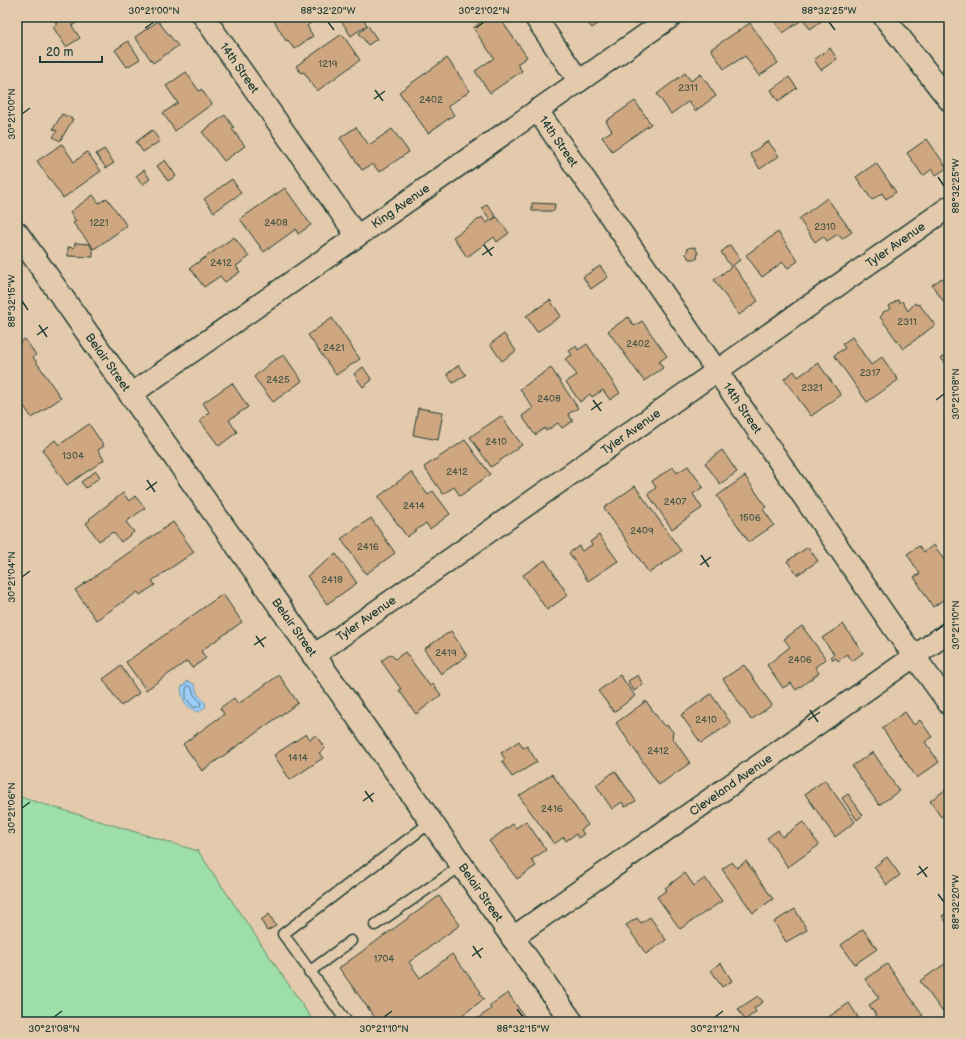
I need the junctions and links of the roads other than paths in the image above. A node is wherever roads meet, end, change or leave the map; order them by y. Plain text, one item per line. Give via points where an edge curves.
1 (204, 17) edge
2 (535, 17) edge
3 (671, 17) edge
4 (884, 17) edge
5 (580, 81) junction
6 (949, 100) edge
7 (537, 110) junction
8 (949, 207) edge
9 (17, 233) edge
10 (357, 236) junction
11 (717, 371) junction
12 (130, 395) junction
13 (949, 632) edge
14 (313, 656) junction
15 (914, 656) junction
16 (949, 704) edge
17 (431, 822) junction
18 (462, 866) junction
19 (375, 925) dead end
20 (512, 938) junction
21 (351, 941) dead end
22 (309, 972) junction
23 (347, 1022) edge
24 (572, 1022) edge

1 - 10 street, 14th Street
2 - 5 street
3 - 5 street, King Avenue
4 - 6 street
5 - 7 street, King Avenue
7 - 10 street, King Avenue
7 - 11 street, 14th Street
8 - 11 street, Tyler Avenue
9 - 12 street, Belair Street
10 - 12 street, King Avenue
11 - 14 street, Tyler Avenue
11 - 15 street, 14th Street
12 - 14 street, Belair Street
13 - 15 street, Cleveland Avenue
14 - 17 street, Belair Street
15 - 16 street, 14th Street
15 - 20 street, Cleveland Avenue
17 - 18 street, Belair Street
17 - 22 lane via 283,934
18 - 19 lane
18 - 20 street, Belair Street
20 - 24 street, Belair Street
21 - 22 lane
22 - 23 lane

